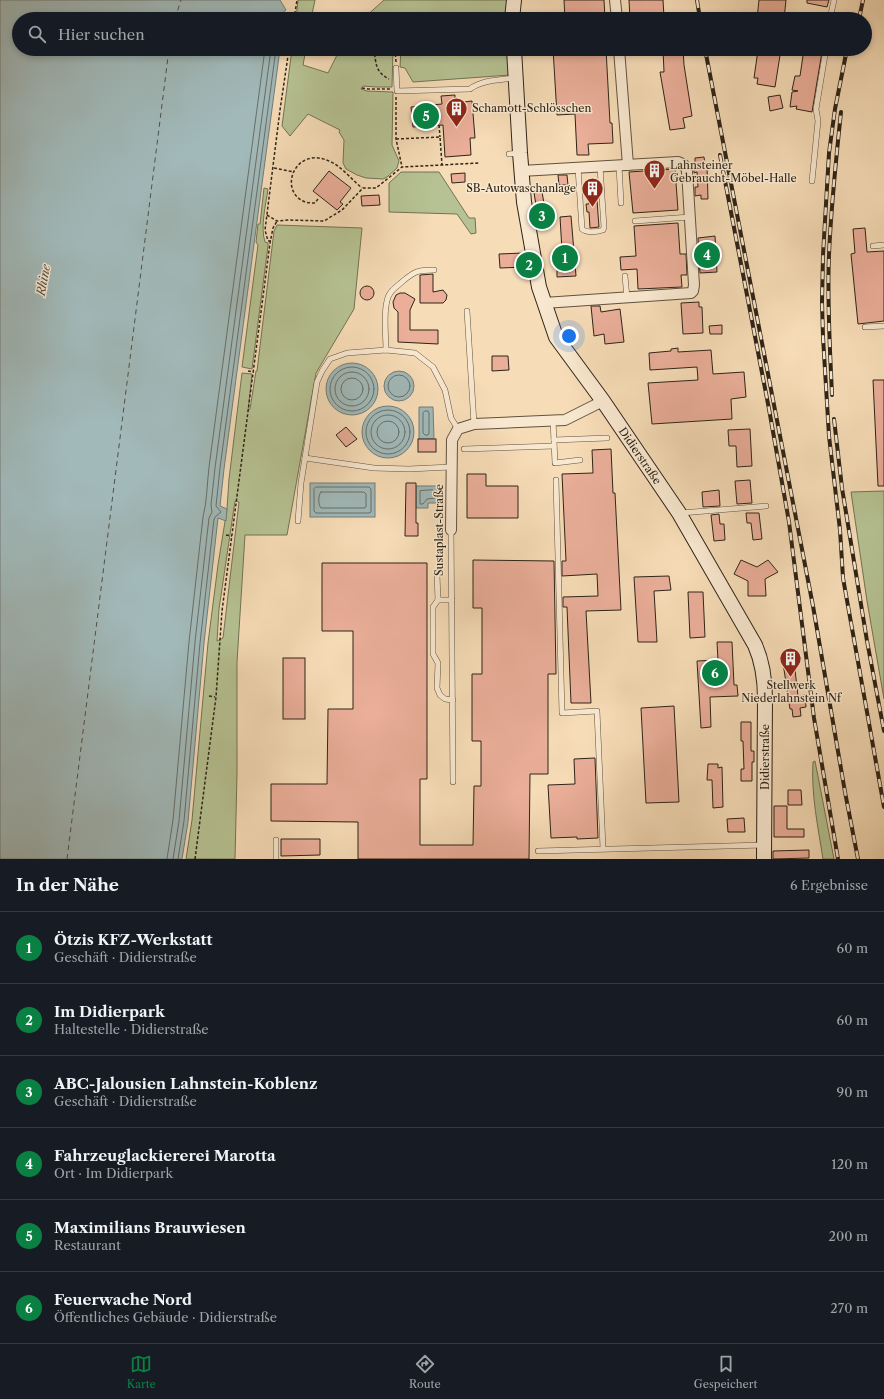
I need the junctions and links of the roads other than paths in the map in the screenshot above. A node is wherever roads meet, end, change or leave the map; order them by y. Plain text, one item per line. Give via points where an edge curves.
1 (514, 0) edge
2 (615, 0) edge
3 (834, 0) edge
4 (513, 12) edge
5 (616, 12) edge
6 (831, 12) edge
7 (514, 56) edge
8 (619, 56) edge
9 (825, 56) edge
10 (396, 68) road end
11 (516, 78) junction
12 (624, 166) junction
13 (600, 167) junction
14 (578, 168) junction
15 (521, 171) junction
16 (812, 181) dead end
17 (621, 203) dead end
18 (690, 217) junction
19 (635, 221) dead end
20 (884, 245) edge
21 (873, 246) dead end
22 (434, 270) dead end
23 (625, 276) dead end
24 (627, 298) junction
25 (544, 303) junction
26 (467, 311) dead end
27 (884, 326) edge
28 (865, 327) dead end
29 (386, 350) junction
30 (602, 401) junction
31 (553, 420) junction
32 (474, 424) junction
33 (458, 429) junction
34 (607, 438) dead end
35 (554, 443) junction
36 (464, 449) dead end
37 (304, 458) junction
38 (580, 460) dead end
39 (451, 466) junction
40 (556, 480) dead end
41 (766, 506) dead end
42 (679, 513) junction
43 (298, 521) dead end
44 (451, 530) joint
45 (436, 575) dead end
46 (438, 600) junction
47 (452, 600) junction
48 (453, 700) junction
49 (453, 782) dead end
50 (276, 840) dead end
51 (764, 845) junction
52 (603, 848) junction
53 (538, 851) dead end
54 (276, 859) edge
55 (764, 859) edge

1 - 4 street
2 - 5 street
3 - 6 lane
7 - 11 street, Didierstraße
8 - 12 street
9 - 16 lane via 816,109 818,121
10 - 11 lane via 397,90 470,89 476,84
11 - 15 street, Didierstraße via 514,154
12 - 13 street
12 - 17 lane
12 - 18 street via 683,163 687,171
13 - 14 street
13 - 14 lane via 604,227 603,230 586,232 582,229
14 - 15 street
15 - 25 street, Didierstraße via 534,264
18 - 19 lane
18 - 24 street via 693,291 688,294
20 - 21 lane
22 - 29 lane via 413,273 387,298
23 - 24 lane
24 - 25 street
25 - 30 street, Didierstraße via 556,337
26 - 32 lane
27 - 28 lane
29 - 33 lane via 415,353 433,367 444,390 451,418
29 - 37 lane via 347,353 330,359 317,382
30 - 31 street via 565,420
30 - 42 street, Didierstraße
31 - 32 street
31 - 35 lane
32 - 33 street
33 - 39 street, Sustaplast-Straße via 452,440
34 - 35 lane
35 - 36 lane
35 - 38 lane via 555,463
37 - 39 lane via 374,468
37 - 43 lane
39 - 44 street, Sustaplast-Straße
40 - 52 lane via 562,713 597,711
41 - 42 lane
42 - 51 street, Didierstraße via 761,659 765,677
44 - 47 lane, Sustaplast-Straße
45 - 46 lane
46 - 47 lane
46 - 48 lane via 433,607 433,654 438,663 437,688 445,699
47 - 48 lane, Sustaplast-Straße
48 - 49 lane, Sustaplast-Straße
50 - 54 lane
51 - 52 lane
51 - 55 street, Didierstraße
52 - 53 lane

